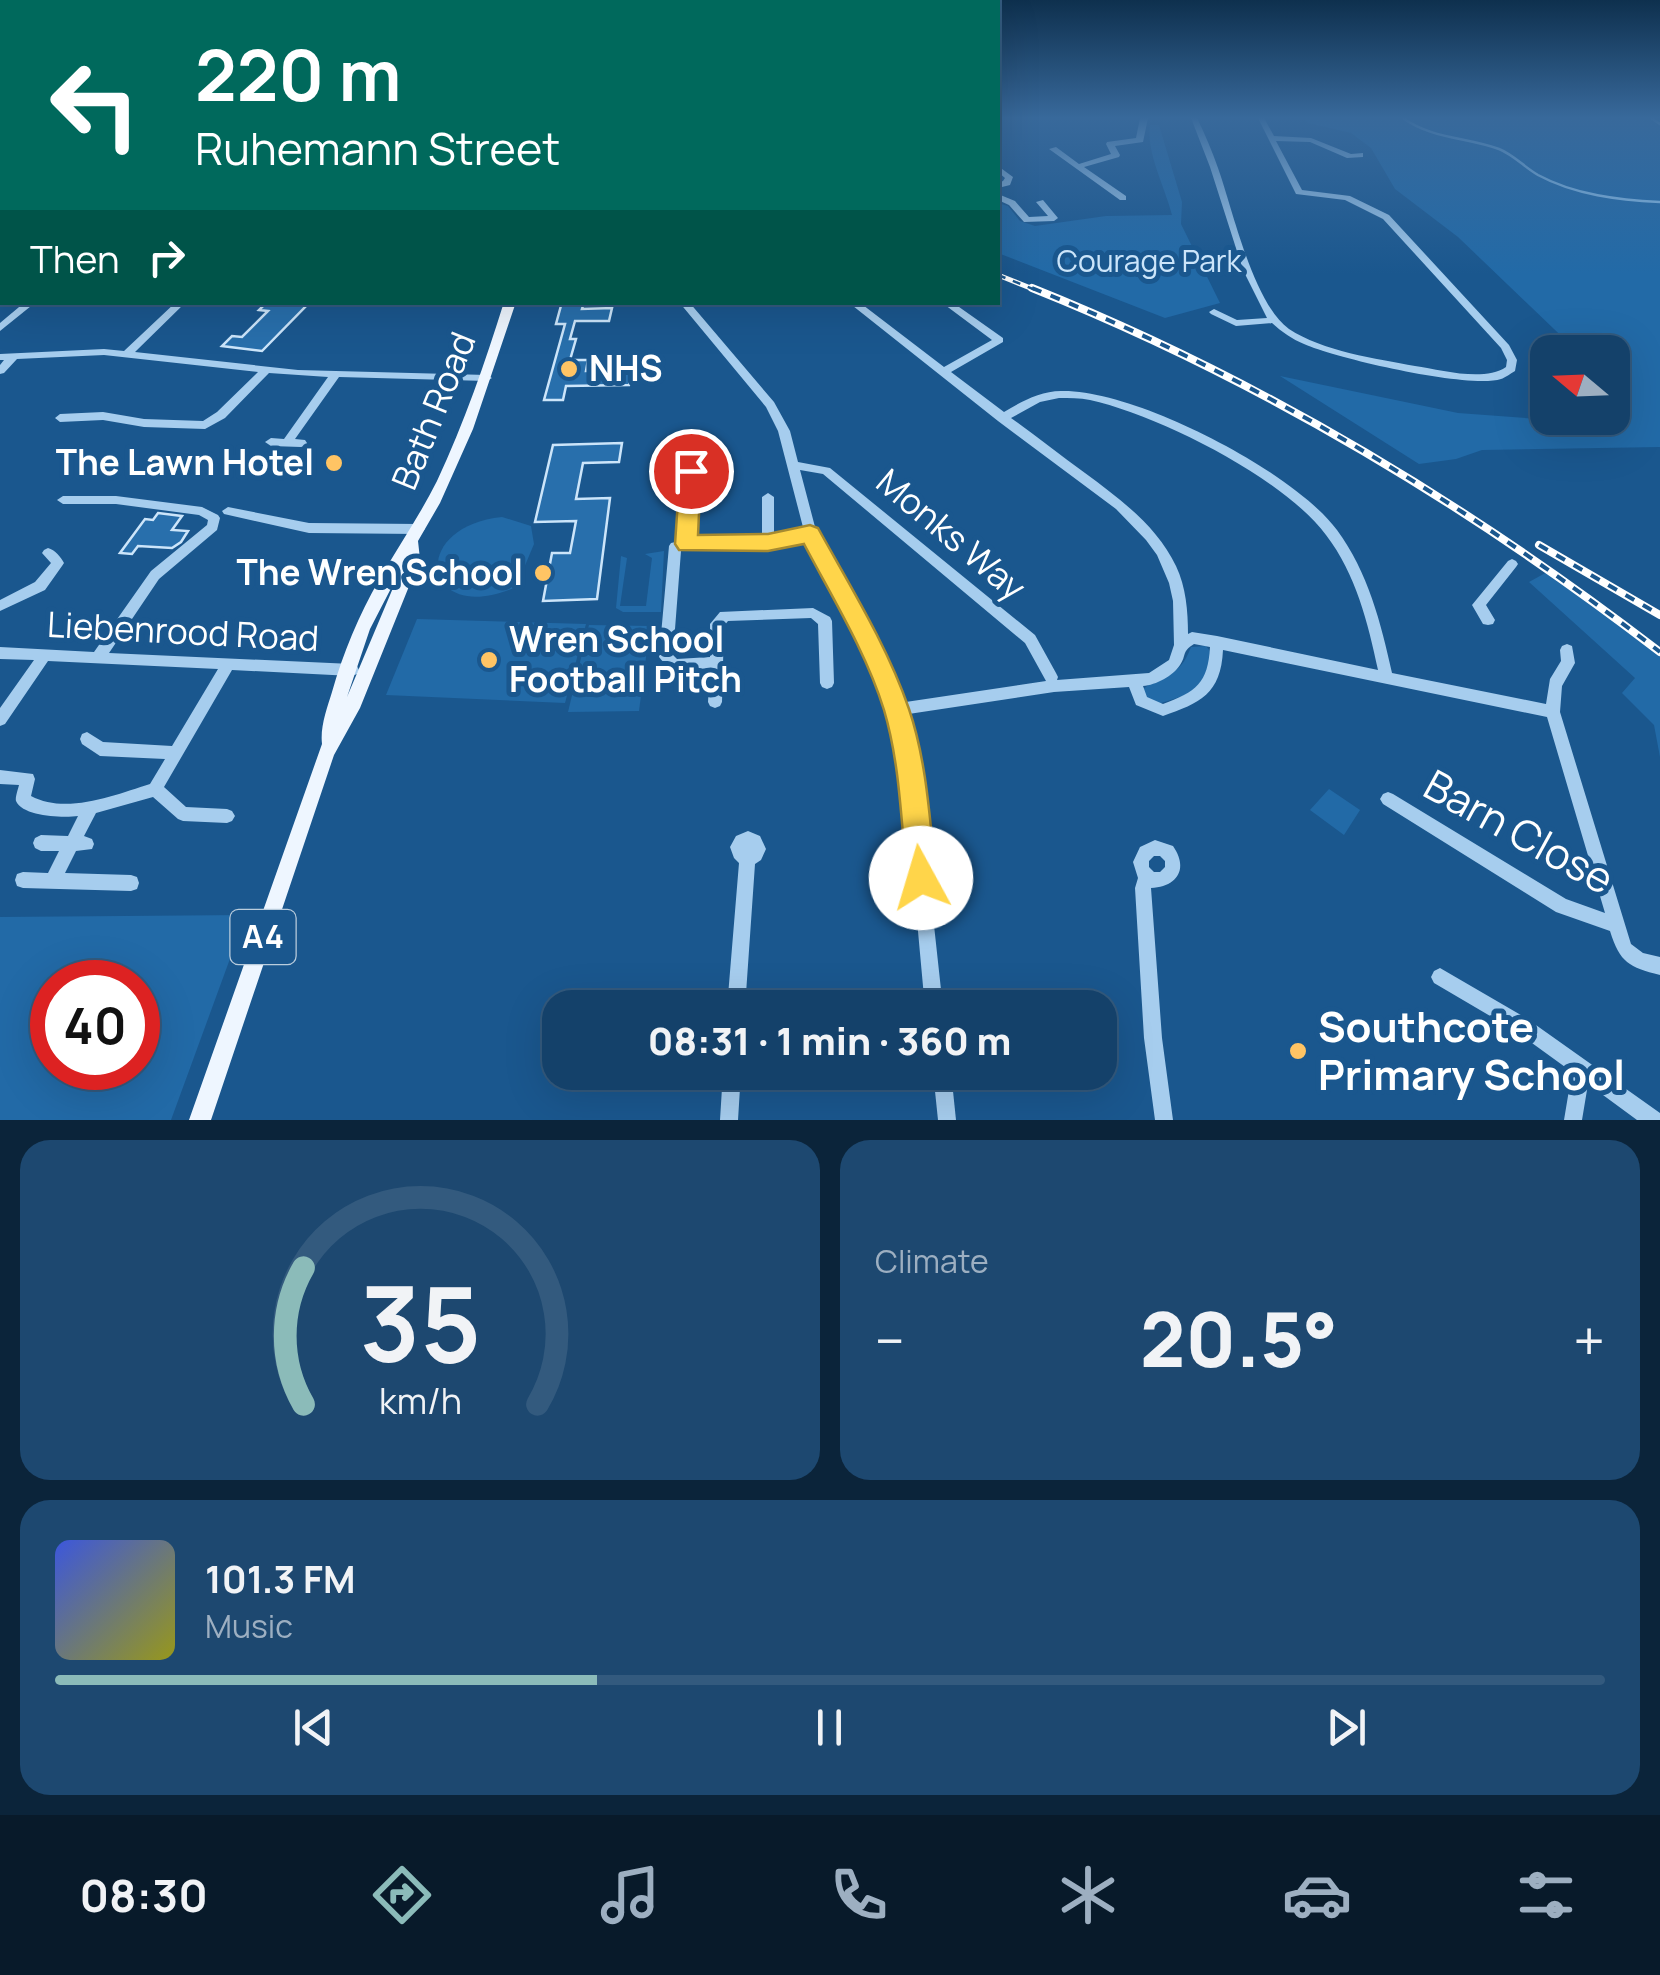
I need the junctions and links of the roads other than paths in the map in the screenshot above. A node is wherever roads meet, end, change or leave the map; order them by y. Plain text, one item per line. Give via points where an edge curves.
1 (1001, 170) edge
2 (1086, 170) edge
3 (1217, 170) edge
4 (1289, 170) edge
5 (1000, 186) edge
6 (1000, 198) edge
7 (1123, 198) dead end
8 (1040, 202) dead end
9 (28, 305) edge
10 (179, 305) edge
11 (509, 305) edge
12 (685, 305) edge
13 (856, 305) edge
14 (949, 305) edge
15 (1214, 312) dead end
16 (1273, 320) junction
17 (0, 328) edge
18 (128, 353) junction
19 (14, 356) junction
20 (0, 358) edge
21 (266, 370) junction
22 (0, 371) edge
23 (944, 372) junction
24 (335, 375) junction
25 (486, 378) junction
26 (60, 418) dead end
27 (1002, 418) junction
28 (270, 442) dead end
29 (793, 465) junction
30 (691, 471) dead end
31 (768, 497) dead end
32 (63, 500) dead end
33 (228, 511) dead end
34 (810, 534) junction
35 (416, 536) junction
36 (768, 543) junction
37 (681, 545) junction
38 (48, 554) dead end
39 (1512, 564) dead end
40 (2, 600) edge
41 (1488, 620) dead end
42 (1217, 642) junction
43 (1181, 644) junction
44 (1567, 650) dead end
45 (0, 653) edge
46 (45, 656) junction
47 (98, 656) junction
48 (717, 662) junction
49 (228, 664) junction
50 (356, 671) junction
51 (1051, 677) dead end
52 (1386, 678) junction
53 (1135, 682) junction
54 (827, 683) dead end
55 (715, 702) dead end
56 (896, 710) junction
57 (1553, 712) junction
58 (0, 720) edge
59 (88, 738) dead end
60 (178, 753) junction
61 (0, 777) edge
62 (155, 789) junction
63 (1388, 799) dead end
64 (92, 808) junction
65 (227, 816) dead end
66 (41, 844) dead end
67 (79, 844) junction
68 (747, 858) dead end
69 (1147, 874) dead end
70 (23, 880) dead end
71 (52, 881) junction
72 (130, 883) dead end
73 (1616, 926) junction
74 (1660, 966) edge
75 (1440, 977) dead end
76 (737, 990) edge
77 (932, 990) edge
78 (1580, 1070) junction
79 (731, 1090) edge
80 (944, 1090) edge
81 (200, 1120) edge
82 (729, 1120) edge
83 (947, 1120) edge
84 (1164, 1120) edge
85 (1573, 1120) edge
86 (1653, 1120) edge

1 - 5 street via 1008,184
2 - 7 street
3 - 16 street
4 - 16 street via 1300,192 1348,198 1386,217 1512,360 1500,376 1484,378 1394,366 1318,344
6 - 8 street via 1027,220 1054,218
9 - 17 street
10 - 18 street
11 - 25 main road, Bath Road / A4
12 - 29 street via 770,404
13 - 23 street
14 - 23 street via 999,340
15 - 16 street via 1236,323
18 - 19 street
18 - 21 street
19 - 20 street
19 - 22 street
21 - 24 street
21 - 26 street via 205,424
23 - 27 street
24 - 25 street
24 - 28 street via 294,443
25 - 35 main road, Bath Road / A4
27 - 43 street via 1150,534 1174,567 1183,609
27 - 52 street via 1057,394 1087,394 1117,402 1280,483 1318,517 1350,561
29 - 34 street
29 - 51 street, Monks Way via 826,471 1030,639
30 - 37 street
31 - 36 street
32 - 47 street via 116,500 214,518 213,527 155,574
33 - 35 street via 277,526
34 - 36 street
34 - 56 street
35 - 50 main road, Bath Road / A4 via 412,559
36 - 37 street
37 - 48 street via 666,657 674,664
38 - 40 street via 58,564 40,586
39 - 41 street via 1479,605
42 - 43 street via 1192,638
42 - 52 street
42 - 53 street via 1217,672 1198,698 1162,710 1141,701
43 - 53 street via 1174,664
44 - 57 street via 1568,663 1551,698
45 - 46 street, Liebenrood Road
46 - 47 street, Liebenrood Road
46 - 58 street
47 - 49 street, Liebenrood Road
48 - 54 street via 717,624 725,616 813,613 825,620
48 - 55 street
49 - 50 street, Liebenrood Road
49 - 60 street
50 - 81 main road, Bath Road / A4 via 351,708 326,754
52 - 57 street
53 - 56 street via 1054,686
56 - 77 street via 911,778
57 - 73 street
59 - 60 street via 100,748
60 - 62 street
61 - 64 street via 28,779 23,798 35,808
62 - 64 street
62 - 65 street via 183,814
63 - 73 street, Barn Close via 1562,906
64 - 67 street
66 - 67 street
67 - 71 street
68 - 76 street
69 - 84 street via 1153,1038
70 - 71 street
71 - 72 street
73 - 74 street via 1624,949
75 - 78 street via 1520,1024
78 - 85 street
78 - 86 street
79 - 82 street
80 - 83 street

